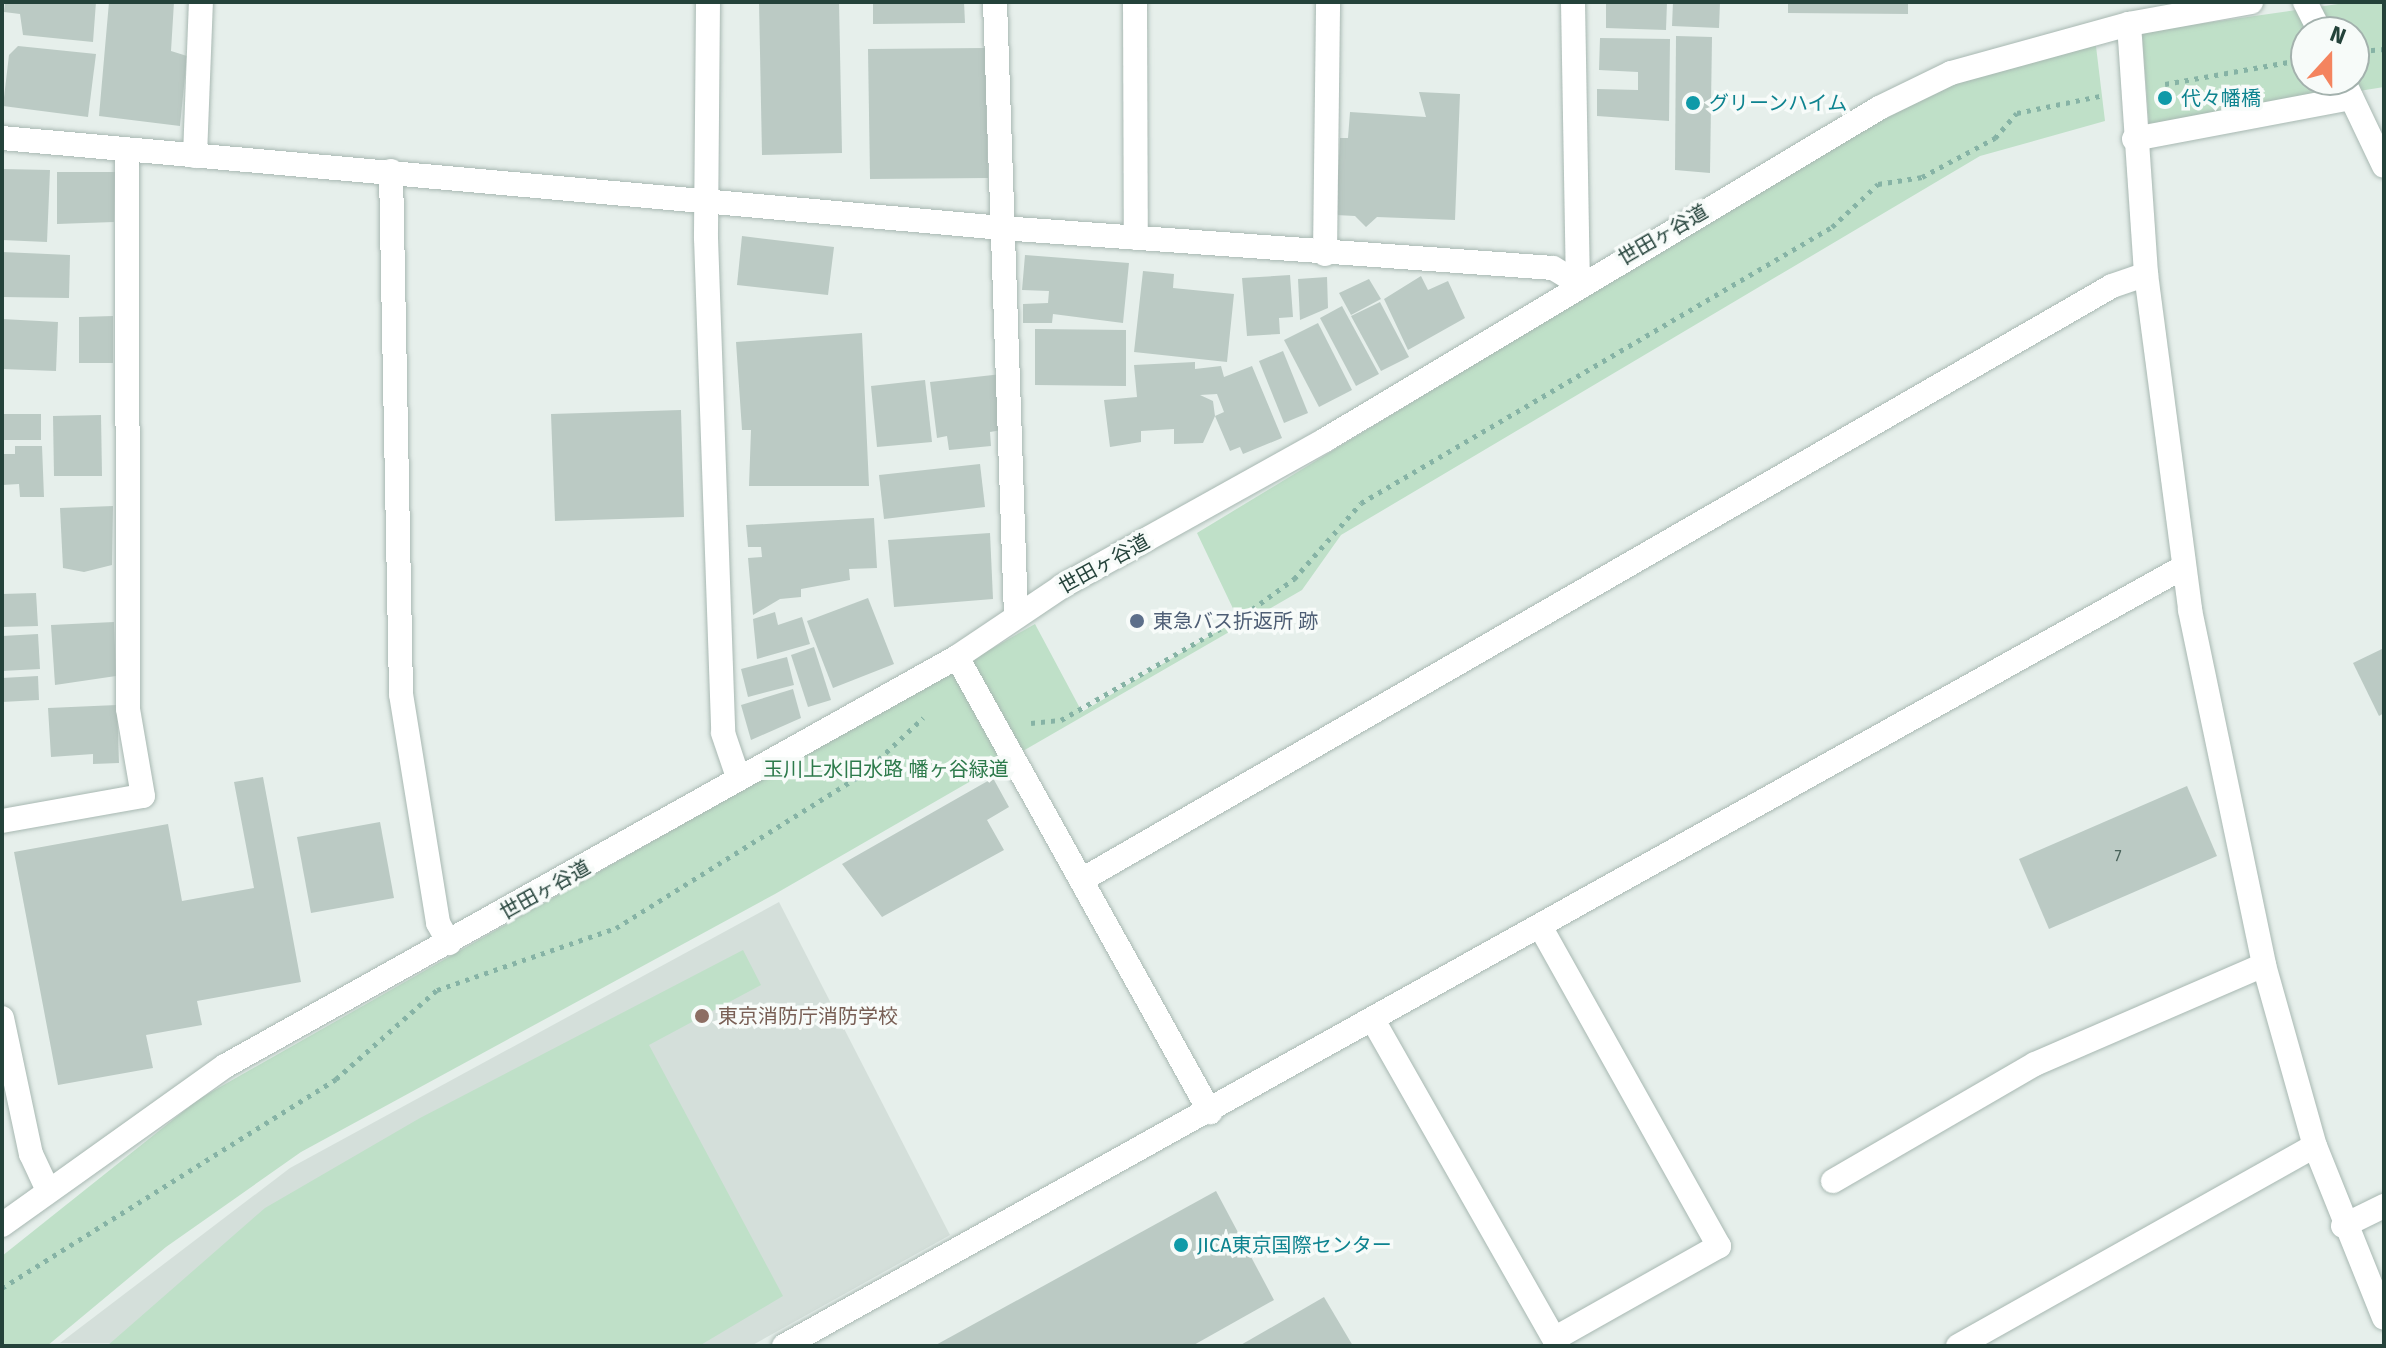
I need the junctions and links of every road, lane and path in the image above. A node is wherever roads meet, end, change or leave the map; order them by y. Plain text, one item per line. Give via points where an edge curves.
1 (201, 2) edge
2 (708, 2) edge
3 (995, 2) edge
4 (1135, 2) edge
5 (1328, 2) edge
6 (1573, 2) edge
7 (2251, 2) edge
8 (2129, 24) junction
9 (2290, 62) edge
10 (2132, 90) junction
11 (2317, 96) edge
12 (2350, 96) edge
13 (2, 138) edge
14 (2134, 139) junction
15 (127, 150) junction
16 (195, 156) junction
17 (2384, 166) edge
18 (391, 171) junction
19 (709, 201) junction
20 (1002, 228) junction
21 (1136, 238) junction
22 (1325, 254) junction
23 (2146, 274) junction
24 (1578, 283) junction
25 (2182, 568) junction
26 (1016, 616) junction
27 (957, 657) junction
28 (971, 688) junction
29 (1021, 711) dead end
30 (738, 777) junction
31 (2, 821) edge
32 (1085, 878) junction
33 (1540, 926) junction
34 (449, 943) junction
35 (2264, 965) junction
36 (2, 1018) edge
37 (1373, 1020) junction
38 (1210, 1112) junction
39 (2315, 1146) junction
40 (1833, 1181) dead end
41 (47, 1189) junction
42 (2384, 1206) edge
43 (2, 1225) edge
44 (2343, 1226) junction
45 (2, 1288) edge
46 (2384, 1318) edge
47 (1556, 1342) edge
48 (784, 1346) edge
49 (1958, 1346) edge

1 - 16 street
2 - 19 street
3 - 20 street
4 - 21 street
5 - 22 street
6 - 24 street
7 - 8 street, 世田ヶ谷道
8 - 10 street
8 - 24 street, 世田ヶ谷道 via 1951,73
9 - 10 path
10 - 14 street
10 - 29 path via 2017,113 1995,138 1922,177 1878,184 1832,227 1361,503 1294,579 1244,615 1061,720 1030,724
11 - 14 street
12 - 17 street
13 - 15 street
14 - 23 street
15 - 16 street
15 - 31 street via 128,709 143,796
16 - 18 street
18 - 19 street
18 - 34 street via 401,694 438,923
19 - 20 street
19 - 30 street via 723,733
20 - 21 street
20 - 26 street
21 - 22 street
22 - 24 street via 1553,268
23 - 25 street
23 - 32 street via 2112,286
24 - 26 street, 世田ヶ谷道 via 1325,440
25 - 33 street
25 - 35 street
26 - 27 street, 世田ヶ谷道
27 - 28 street
27 - 30 street, 世田ヶ谷道
28 - 32 street
28 - 45 path via 928,713 864,773 616,928 437,990 336,1079
30 - 34 street, 世田ヶ谷道
32 - 38 street
33 - 37 street
33 - 47 street via 1719,1246
34 - 41 street, 世田ヶ谷道 via 225,1066
35 - 39 street
35 - 40 street via 2035,1064
36 - 41 street via 31,1154
37 - 38 street
37 - 47 street
38 - 48 street
39 - 44 street
39 - 49 street
41 - 43 street, 世田ヶ谷道
42 - 44 street
44 - 46 street

